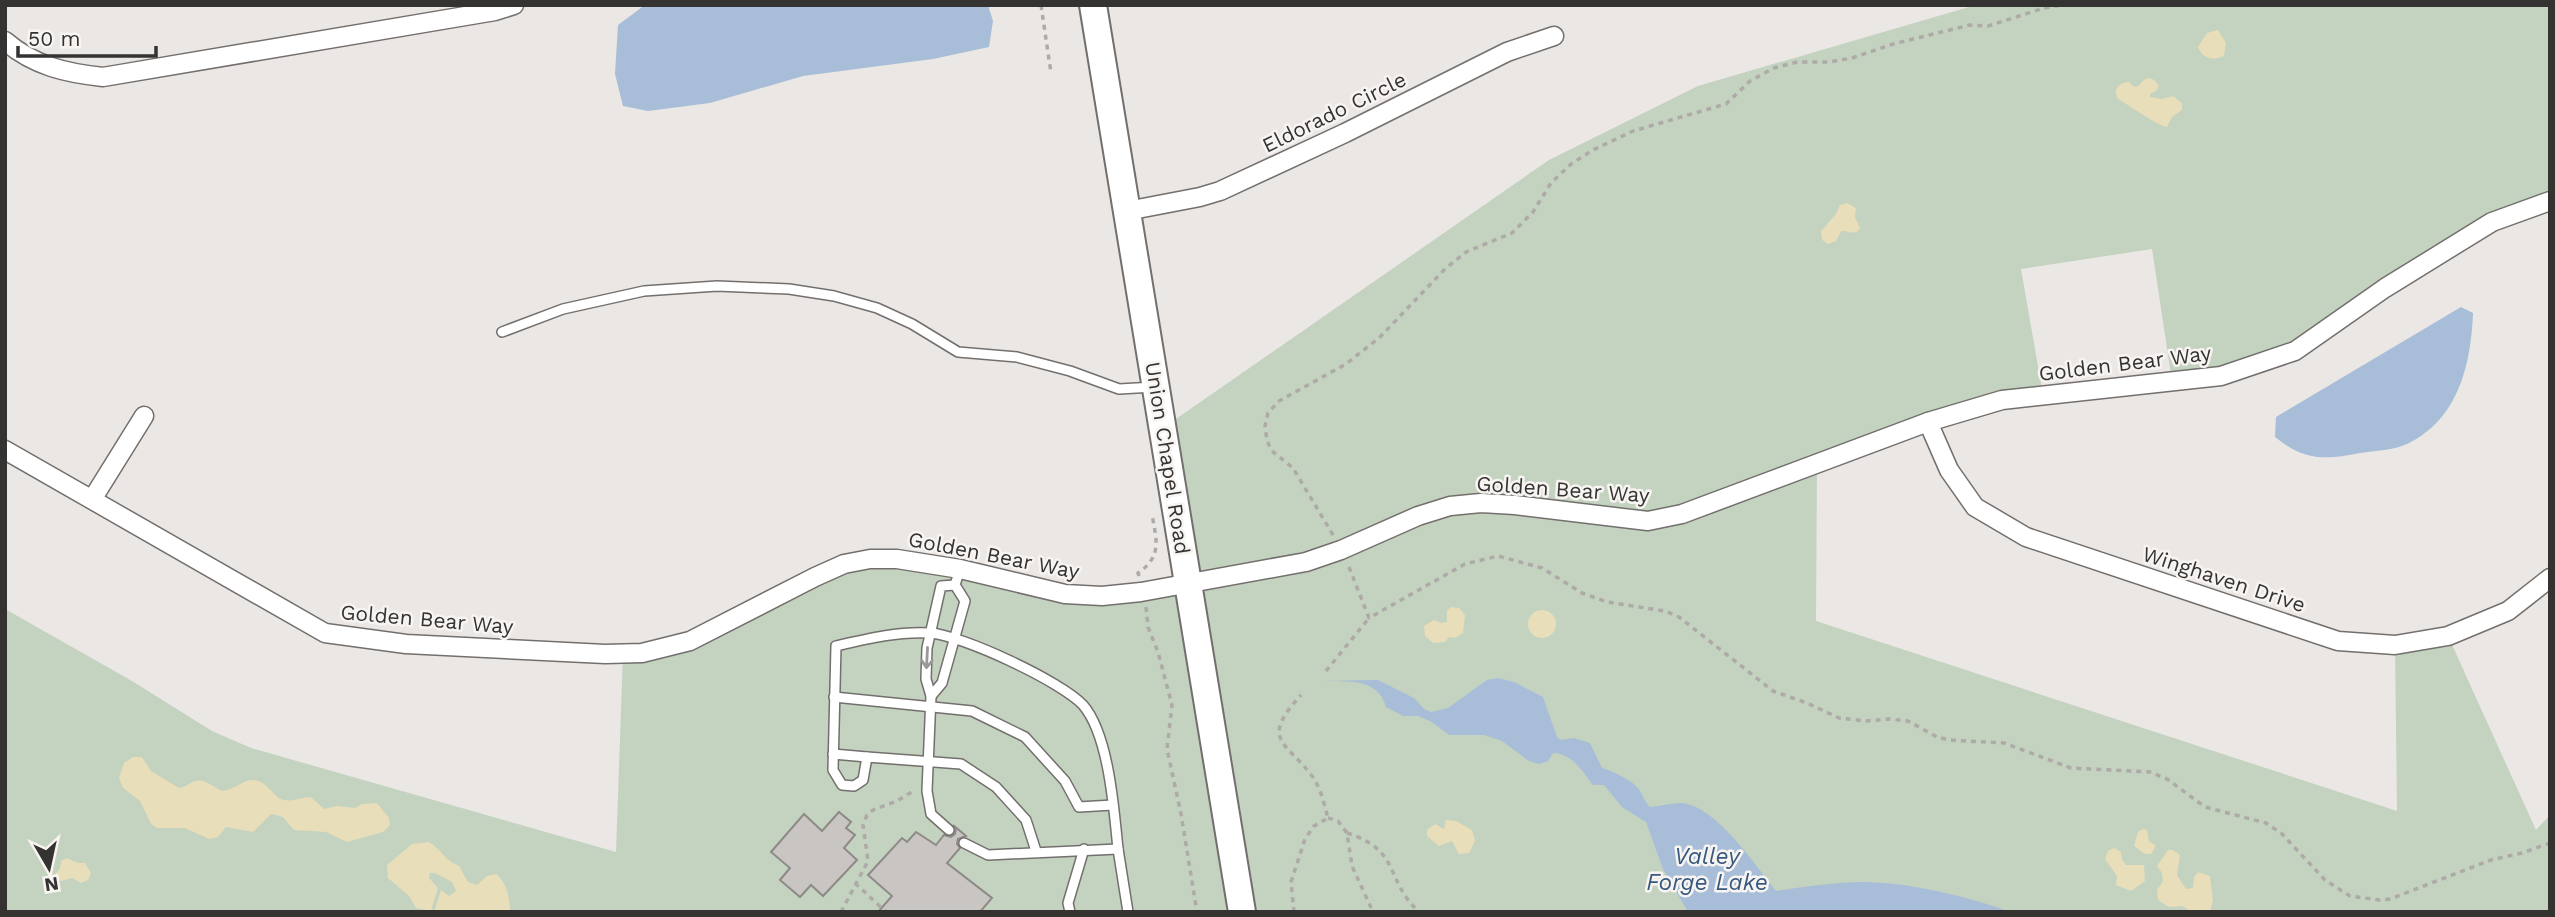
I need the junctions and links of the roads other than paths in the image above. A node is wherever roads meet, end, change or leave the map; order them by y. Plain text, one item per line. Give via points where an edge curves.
1 (514, 5) edge
2 (1093, 5) edge
3 (1554, 36) dead end
4 (6, 42) edge
5 (2550, 201) edge
6 (1126, 211) junction
7 (502, 331) dead end
8 (1156, 386) junction
9 (144, 416) dead end
10 (1928, 422) junction
11 (5, 450) edge
12 (93, 498) junction
13 (957, 577) junction
14 (2550, 578) edge
15 (1189, 584) junction
16 (930, 633) junction
17 (953, 638) junction
18 (834, 696) junction
19 (930, 701) junction
20 (833, 754) junction
21 (867, 757) junction
22 (927, 760) junction
23 (1113, 804) junction
24 (948, 830) dead end
25 (964, 843) dead end
26 (1084, 849) junction
27 (1118, 849) junction
28 (1036, 851) junction
29 (1070, 912) edge
30 (1128, 912) edge
31 (1242, 912) edge

1 - 4 street via 103,77 29,60
2 - 6 main road, Union Chapel Road
3 - 6 street, Eldorado Circle via 1507,52 1220,191
5 - 10 street, Golden Bear Way via 2493,222 2294,351 2221,376 2002,400
6 - 8 main road, Union Chapel Road
7 - 8 lane via 563,309 644,291 716,286 789,289 877,308 958,352 1017,357 1119,389
8 - 15 main road, Union Chapel Road
9 - 12 street
10 - 14 street, Winghaven Drive via 1949,470 1975,507 2026,537 2338,641 2395,645 2448,636 2508,611
10 - 15 street, Golden Bear Way via 1665,518 1616,518 1481,503 1450,506 1306,562
11 - 12 street, Golden Bear Way
12 - 13 street, Golden Bear Way via 312,627 337,636 406,644 642,653 690,641 844,564 897,559
13 - 15 street, Golden Bear Way via 1102,596
13 - 16 lane via 941,586
13 - 17 lane via 965,601
15 - 31 main road, Union Chapel Road
16 - 17 lane
16 - 18 lane via 874,637 836,646
16 -> 19 lane via 926,679
17 - 19 lane via 942,683
17 - 23 lane via 1037,673 1083,705 1101,738
18 - 19 lane
18 - 20 lane
19 - 22 lane
19 - 23 lane via 972,711 1024,737 1065,781 1079,807
20 - 21 lane
20 - 21 lane via 834,770 842,785 854,786 863,780
21 - 22 lane
22 - 24 lane via 931,814
22 - 28 lane via 961,764 996,787 1026,820
23 - 27 lane
25 - 28 lane via 988,855
26 - 27 lane
26 - 28 lane
26 - 29 lane via 1068,903
27 - 30 lane

